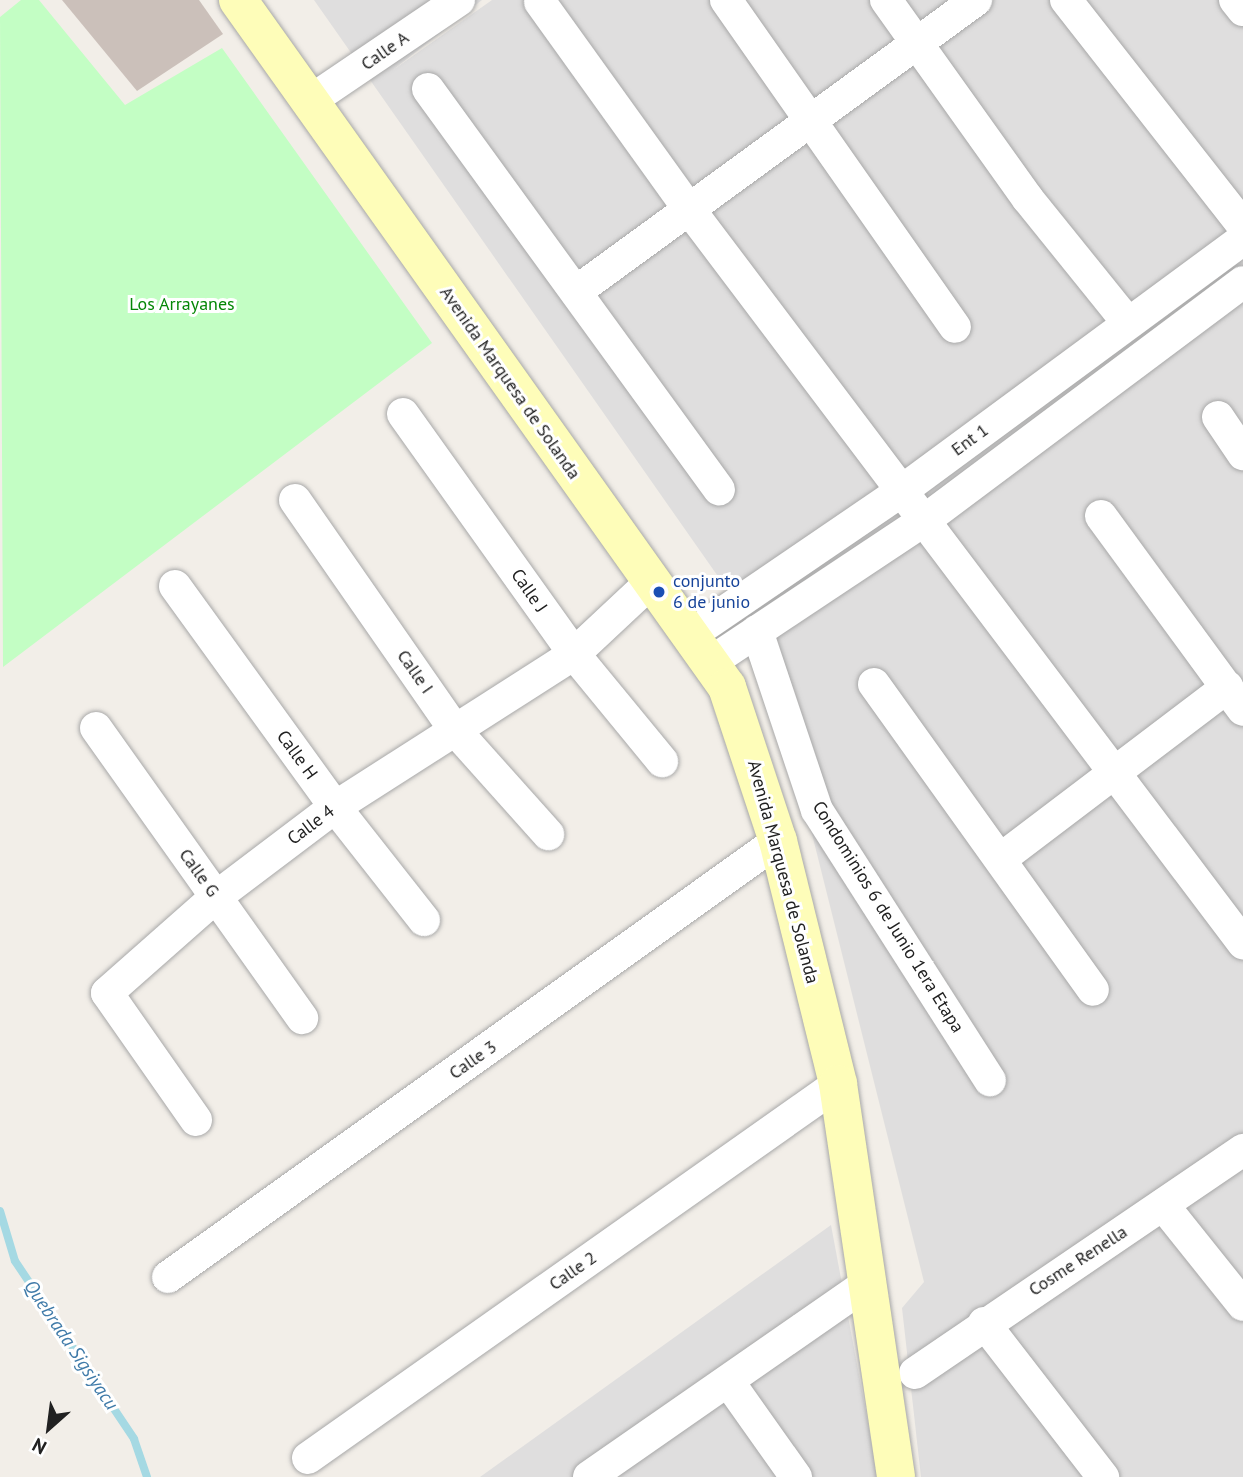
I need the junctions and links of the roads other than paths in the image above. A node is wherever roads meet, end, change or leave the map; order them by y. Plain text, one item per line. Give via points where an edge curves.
1 (237, 0) edge
2 (726, 0) edge
3 (886, 0) edge
4 (976, 0) edge
5 (1066, 0) edge
6 (1235, 0) edge
7 (455, 1) edge
8 (540, 2) dead end
9 (1243, 10) edge
10 (918, 43) junction
11 (428, 89) dead end
12 (310, 100) junction
13 (810, 123) junction
14 (689, 209) junction
15 (1243, 226) edge
16 (1243, 239) edge
17 (1243, 282) edge
18 (577, 291) junction
19 (1128, 323) junction
20 (955, 327) dead end
21 (403, 414) dead end
22 (1218, 417) dead end
23 (1243, 454) edge
24 (719, 489) dead end
25 (903, 490) junction
26 (295, 500) dead end
27 (1101, 516) dead end
28 (925, 520) junction
29 (651, 582) junction
30 (175, 586) dead end
31 (757, 631) junction
32 (701, 648) junction
33 (573, 654) junction
34 (874, 684) dead end
35 (1235, 698) edge
36 (96, 728) dead end
37 (455, 730) junction
38 (662, 761) dead end
39 (1115, 772) junction
40 (335, 807) junction
41 (548, 834) dead end
42 (778, 841) junction
43 (1002, 858) junction
44 (216, 897) junction
45 (424, 920) dead end
46 (1243, 943) edge
47 (1093, 990) dead end
48 (302, 1018) dead end
49 (990, 1080) dead end
50 (838, 1084) junction
51 (196, 1120) dead end
52 (1243, 1150) edge
53 (1163, 1205) junction
54 (168, 1277) dead end
55 (864, 1286) junction
56 (1243, 1306) edge
57 (984, 1323) junction
58 (915, 1373) dead end
59 (727, 1381) junction
60 (308, 1458) dead end
61 (589, 1477) edge
62 (796, 1477) edge
63 (896, 1477) edge
64 (1103, 1477) edge

1 - 12 street, Avenida Marquesa de Solanda
2 - 13 street
3 - 10 street
4 - 10 street
5 - 15 street
6 - 9 street
7 - 12 street, Calle A
8 - 14 street
10 - 13 street
10 - 19 street via 1028,199
11 - 18 street
12 - 29 street, Avenida Marquesa de Solanda
13 - 14 street
13 - 20 street
14 - 18 street
14 - 25 street
16 - 19 street, Ent 1
17 - 28 street, Ent 1
18 - 24 street
19 - 25 street, Ent 1
21 - 33 street, Calle J
22 - 23 street
25 - 28 street
25 - 32 street, Ent 1
26 - 37 street, Calle I
27 - 35 street
28 - 31 street, Ent 1
28 - 39 street
29 - 32 street, Avenida Marquesa de Solanda
29 - 33 street, Calle 4
30 - 40 street, Calle H
31 - 32 street, Ent 1
31 - 49 street, Condominios 6 de Junio 1era Etapa via 817,810
32 - 42 street, Avenida Marquesa de Solanda via 727,687
33 - 37 street, Calle 4
33 - 38 street, Calle J
34 - 43 street
35 - 39 street
36 - 44 street, Calle G
37 - 40 street, Calle 4
37 - 41 street, Calle I
39 - 43 street
39 - 46 street
40 - 44 street, Calle 4
40 - 45 street, Calle H
42 - 50 street, Avenida Marquesa de Solanda
42 - 54 street, Calle 3
43 - 47 street
44 - 48 street, Calle G
44 - 51 street, Calle 4 via 107,993
50 - 55 street, Avenida Marquesa de Solanda
50 - 60 street, Calle 2
52 - 53 street, Cosme Renella
53 - 56 street
53 - 57 street, Cosme Renella
55 - 59 street
55 - 63 street, Avenida Marquesa de Solanda
57 - 58 street, Cosme Renella
57 - 64 street
59 - 61 street
59 - 62 street

